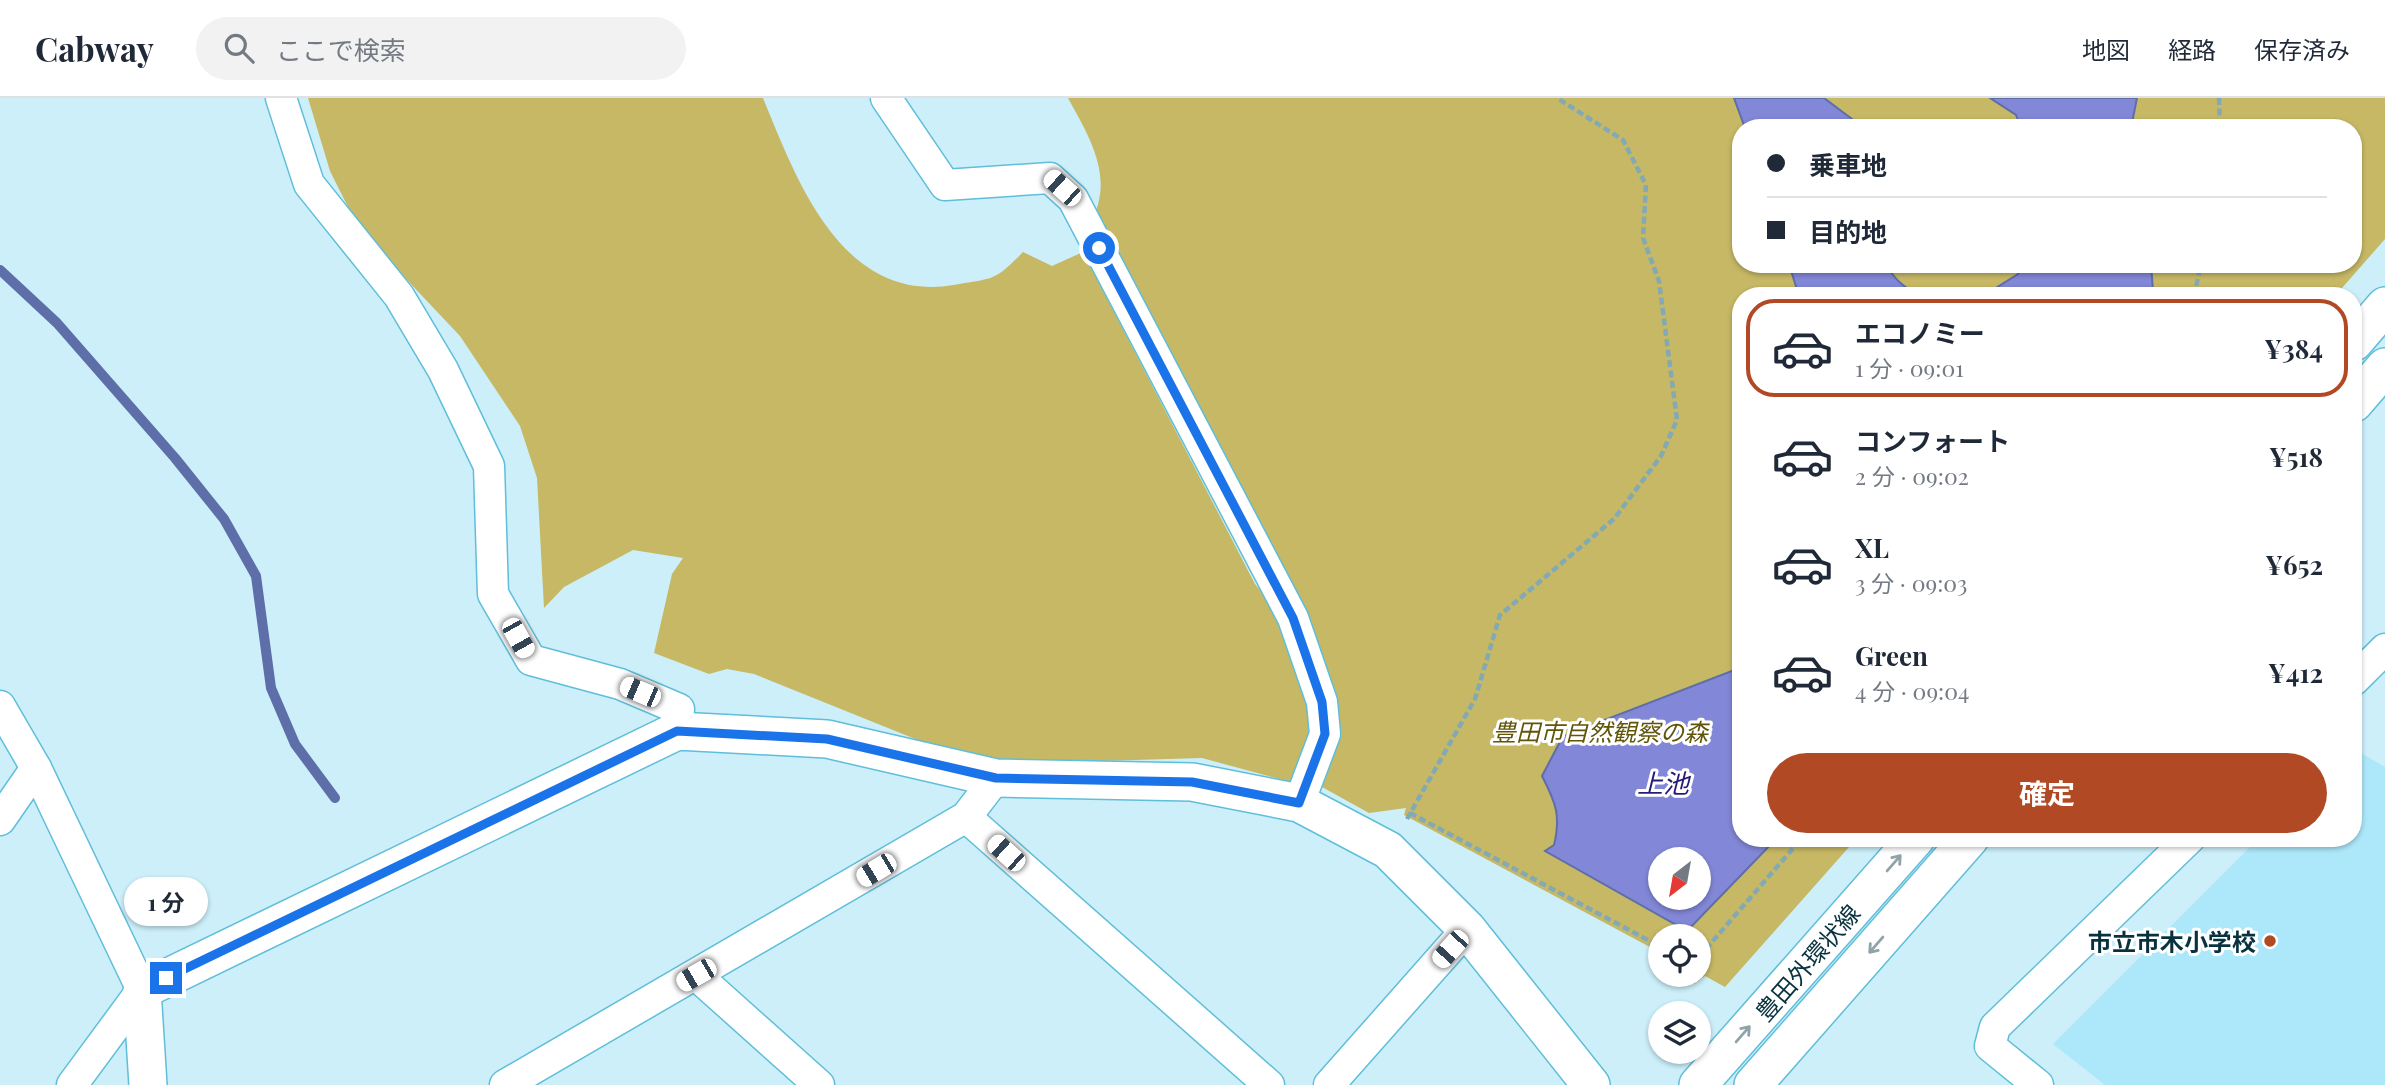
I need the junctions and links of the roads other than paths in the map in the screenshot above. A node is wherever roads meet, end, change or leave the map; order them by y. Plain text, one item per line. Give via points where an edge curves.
1 (281, 98) edge
2 (886, 98) edge
3 (2385, 306) edge
4 (2362, 333) edge
5 (2385, 367) edge
6 (2362, 394) edge
7 (2385, 649) edge
8 (2362, 672) edge
9 (0, 706) edge
10 (677, 731) junction
11 (36, 768) junction
12 (996, 778) junction
13 (1299, 803) junction
14 (966, 817) junction
15 (0, 820) edge
16 (1908, 847) edge
17 (1962, 847) edge
18 (2181, 847) edge
19 (1467, 929) junction
20 (696, 975) junction
21 (142, 990) junction
22 (72, 1085) edge
23 (148, 1085) edge
24 (505, 1085) edge
25 (819, 1085) edge
26 (1269, 1085) edge
27 (1329, 1085) edge
28 (1591, 1085) edge
29 (1698, 1085) edge
30 (1753, 1085) edge
31 (2038, 1085) edge

1 - 10 street via 309,184 399,296 443,370 489,466 494,594 531,660 620,684 679,709
2 - 13 street via 945,185 1050,178 1073,199 1293,618 1322,702 1325,734
3 - 4 street
5 - 6 street
7 - 8 street
9 - 11 street
10 - 12 street via 827,739
10 - 21 street
11 - 15 street
11 - 21 street
12 - 13 street via 1192,782
12 - 14 street
13 - 19 street via 1388,850
14 - 20 street
14 - 26 street
29 -> 16 street, 豊田外環状線
17 -> 30 street, 豊田外環状線
18 - 31 street via 1995,1027 1990,1046
19 - 27 street
19 - 28 street
20 - 24 street
20 - 25 street
21 - 22 street
21 - 23 street

